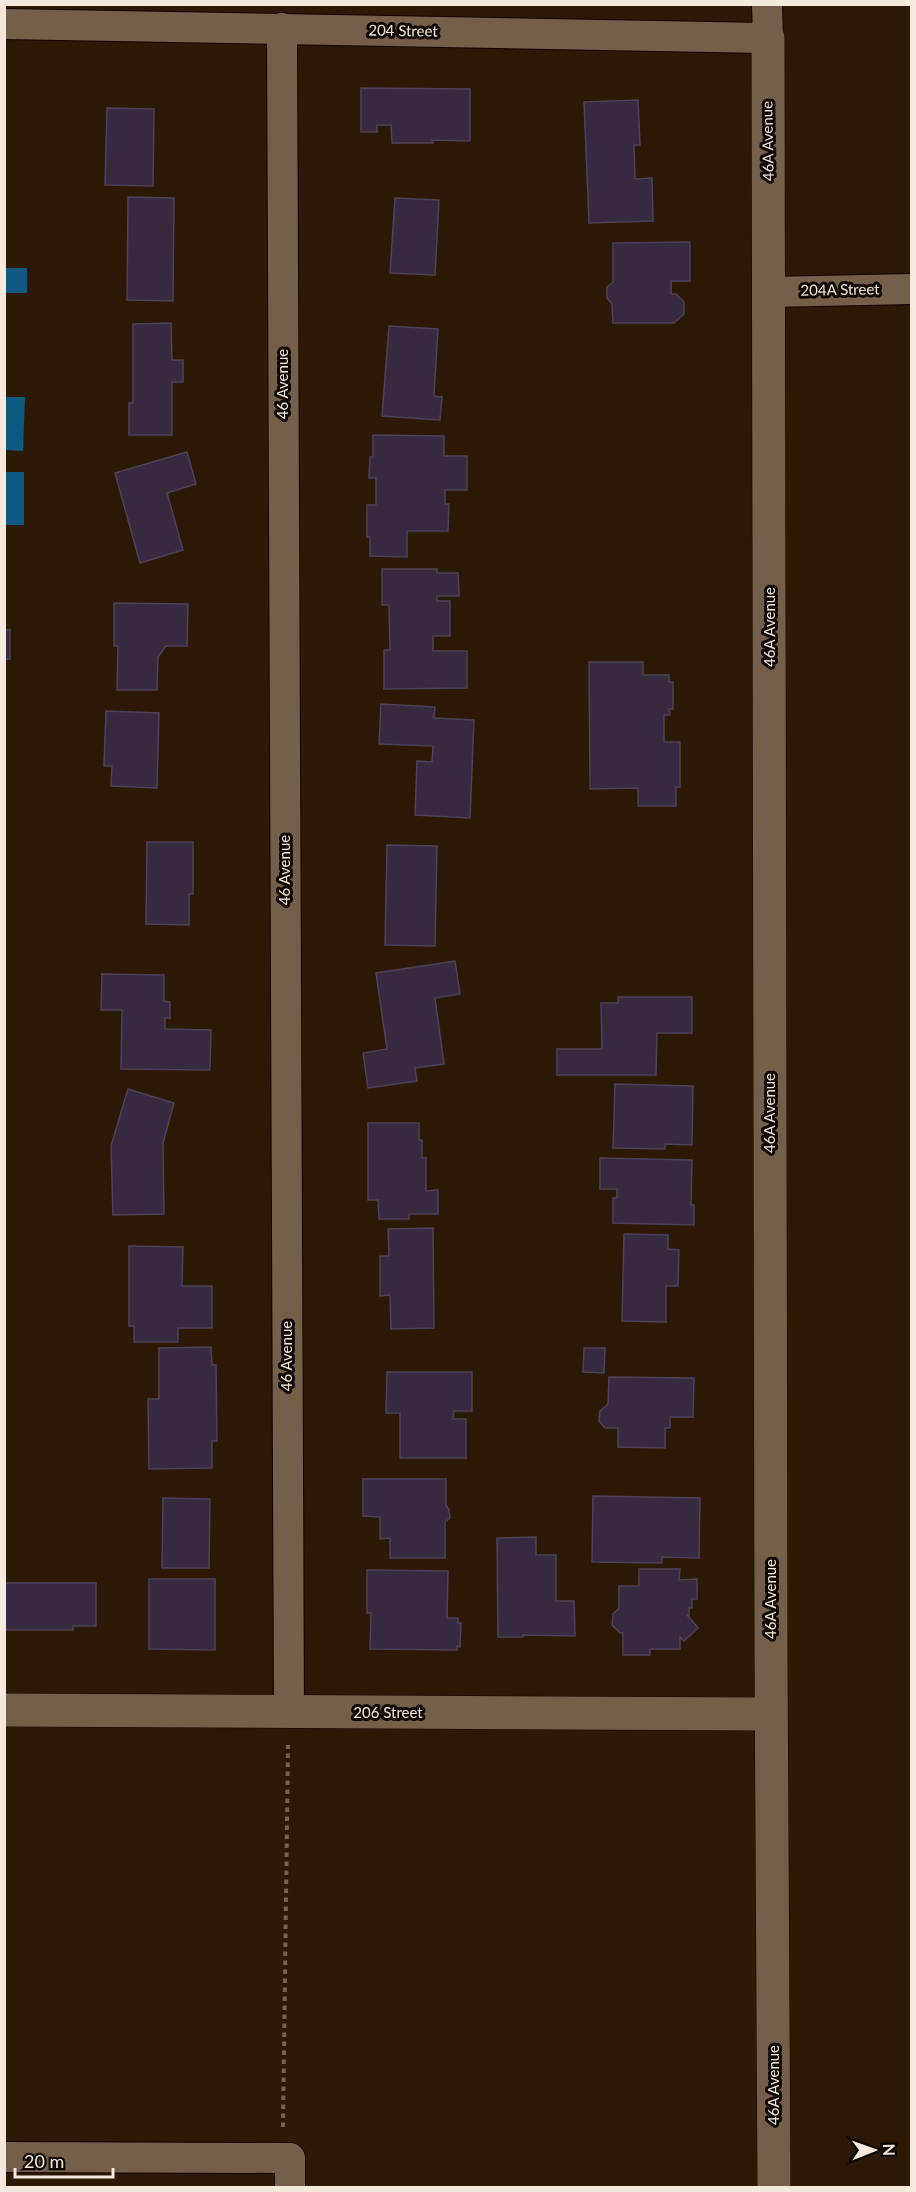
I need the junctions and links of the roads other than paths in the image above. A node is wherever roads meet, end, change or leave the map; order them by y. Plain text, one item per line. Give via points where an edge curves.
1 (767, 4) edge
2 (4, 24) edge
3 (282, 28) junction
4 (768, 38) junction
5 (912, 289) edge
6 (770, 292) junction
7 (4, 1710) edge
8 (289, 1712) junction
9 (771, 1714) junction
10 (4, 2157) edge
11 (287, 2168) edge
12 (774, 2187) edge

1 - 4 street
2 - 3 street, 204 Street
3 - 4 street, 204 Street
3 - 8 street, 46 Avenue
4 - 6 street, 46A Avenue
5 - 6 street, 204A Street
6 - 9 street, 46A Avenue
7 - 8 street, 206 Street
8 - 9 street, 206 Street
9 - 12 street, 46A Avenue
10 - 11 street

